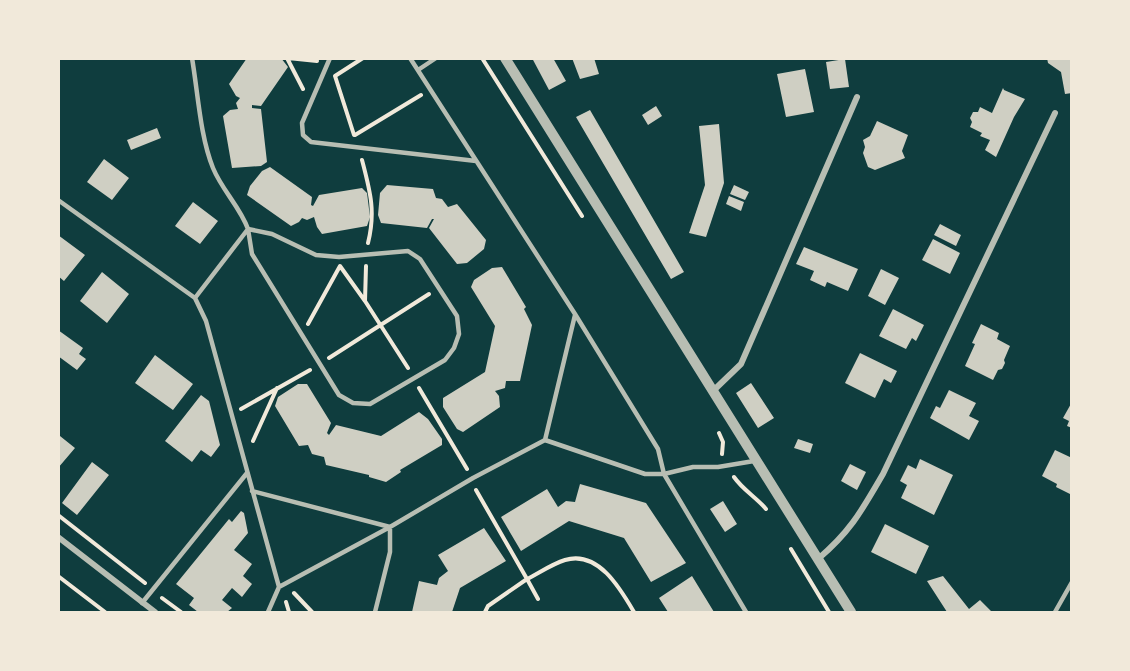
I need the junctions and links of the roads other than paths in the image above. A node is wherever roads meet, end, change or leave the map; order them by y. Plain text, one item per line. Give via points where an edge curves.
1 (192, 58) edge
2 (410, 58) edge
3 (436, 58) edge
4 (505, 58) edge
5 (330, 60) edge
6 (418, 70) junction
7 (857, 97) dead end
8 (1055, 113) dead end
9 (476, 160) junction
10 (58, 200) edge
11 (248, 229) junction
12 (195, 298) junction
13 (575, 314) junction
14 (712, 392) junction
15 (545, 440) junction
16 (757, 460) junction
17 (247, 473) junction
18 (664, 474) junction
19 (252, 491) junction
20 (390, 527) junction
21 (58, 537) edge
22 (818, 559) junction
23 (1071, 582) edge
24 (279, 587) junction
25 (142, 603) junction
26 (154, 612) edge
27 (268, 612) edge
28 (375, 612) edge
29 (746, 612) edge
30 (851, 612) edge
31 (1055, 612) edge

1 - 11 lane via 213,168
2 - 6 lane
3 - 6 lane
4 - 14 street
5 - 9 lane via 302,123 303,135 311,142
6 - 9 lane
7 - 14 street via 741,364
8 - 22 street via 861,514
9 - 13 lane
10 - 12 lane
11 - 11 lane via 252,254 339,395 354,403 370,404 445,360 454,348 459,334 458,316 420,259 408,251 316,255 272,234
11 - 12 lane
12 - 17 lane via 207,321
13 - 15 lane
13 - 18 lane via 658,449
14 - 16 street
15 - 18 lane via 645,474
15 - 20 lane
16 - 18 lane
16 - 22 street
17 - 19 lane
17 - 25 lane
18 - 29 lane
19 - 20 lane
19 - 24 lane
20 - 24 lane
20 - 28 lane via 390,552
21 - 25 street
22 - 30 street
23 - 31 lane
24 - 27 lane
25 - 26 street

